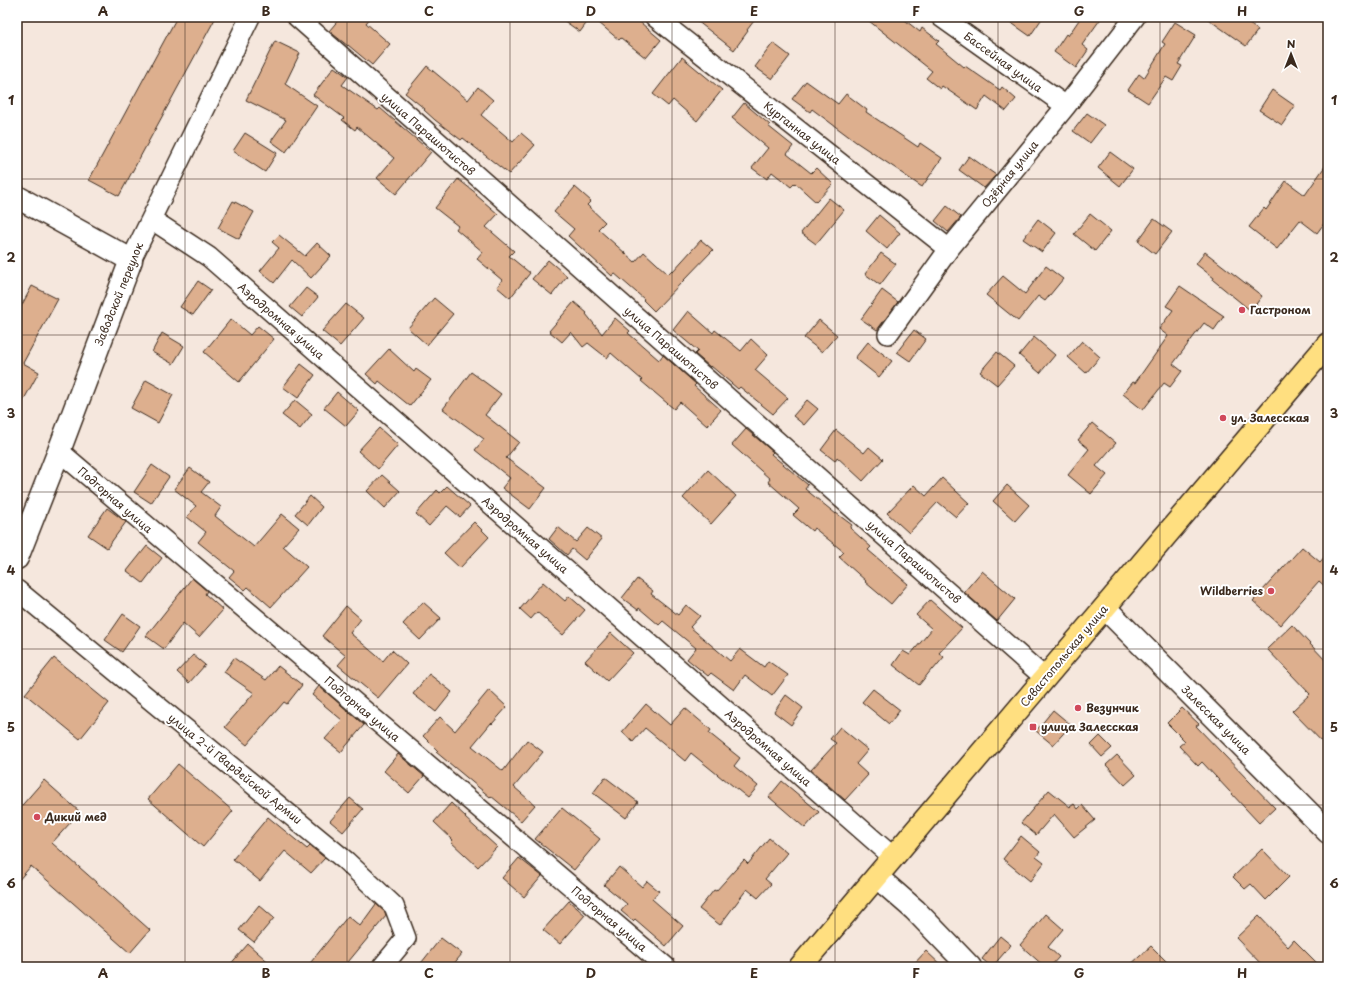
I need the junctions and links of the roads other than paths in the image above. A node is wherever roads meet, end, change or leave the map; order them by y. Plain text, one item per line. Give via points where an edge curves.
1 (250, 17) edge
2 (297, 17) edge
3 (656, 17) edge
4 (941, 17) edge
5 (1135, 17) edge
6 (1066, 106) junction
7 (17, 198) edge
8 (151, 219) junction
9 (949, 249) junction
10 (131, 260) junction
11 (888, 334) dead end
12 (1328, 344) edge
13 (59, 451) junction
14 (17, 558) edge
15 (17, 590) edge
16 (1105, 608) junction
17 (1045, 678) junction
18 (1328, 832) edge
19 (893, 857) junction
20 (877, 877) junction
21 (382, 967) edge
22 (666, 967) edge
23 (800, 967) edge
24 (970, 967) edge

1 - 8 street, Заводской переулок
2 - 17 street, улица Парашютистов
3 - 9 street, Курганная улица
4 - 6 street, Бассейная улица
5 - 6 street, Озёрная улица
6 - 9 street, Озёрная улица
7 - 10 street
8 - 10 street, Заводской переулок
8 - 19 street, Аэродромная улица via 209,257
9 - 11 street, Озёрная улица
10 - 13 street, Заводской переулок
12 - 16 main road, Севастопольская улица
13 - 14 street, Заводской переулок
13 - 22 street, Подгорная улица
15 - 21 street, улица 2-й Гвардейской Армии via 346,861 394,906 406,938
16 - 17 main road, Севастопольская улица
16 - 18 street, Залесская улица
17 - 19 main road, Севастопольская улица
19 - 20 main road, Севастопольская улица
20 - 23 main road, Севастопольская улица
20 - 24 street via 915,910

